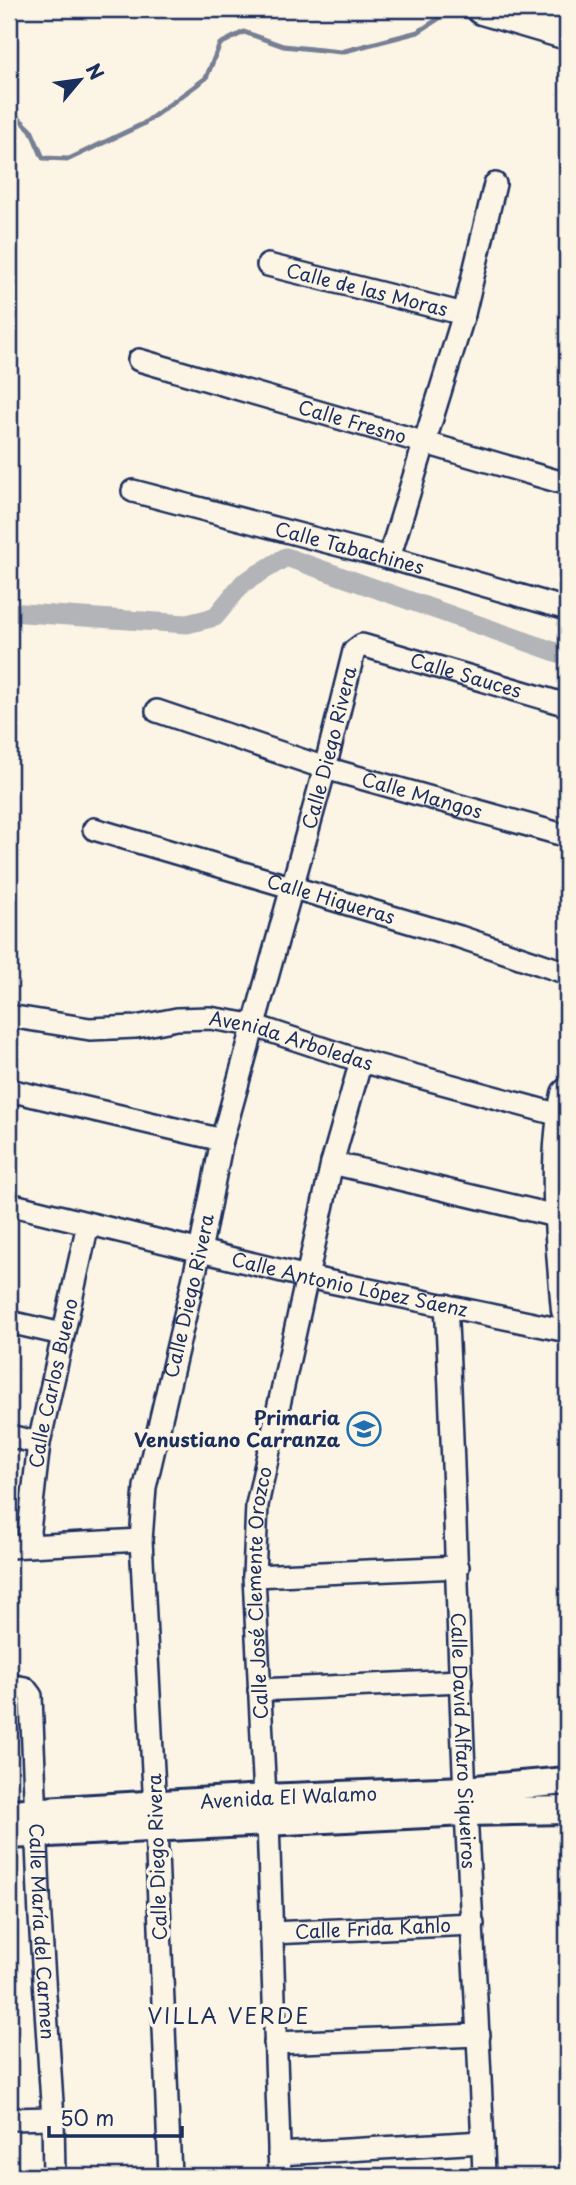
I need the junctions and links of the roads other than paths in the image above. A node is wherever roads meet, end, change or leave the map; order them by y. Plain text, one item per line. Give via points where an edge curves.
1 (482, 9) edge
2 (567, 34) edge
3 (495, 184) dead end
4 (268, 265) dead end
5 (464, 314) junction
6 (139, 360) dead end
7 (425, 443) junction
8 (567, 484) edge
9 (133, 491) dead end
10 (389, 558) junction
11 (567, 609) edge
12 (362, 645) joint
13 (567, 705) edge
14 (157, 711) dead end
15 (325, 768) junction
16 (94, 829) dead end
17 (567, 836) edge
18 (291, 888) junction
19 (567, 973) edge
20 (9, 1016) edge
21 (252, 1025) junction
22 (361, 1061) junction
23 (9, 1090) edge
24 (566, 1109) edge
25 (222, 1140) junction
26 (332, 1163) junction
27 (9, 1204) edge
28 (560, 1217) junction
29 (88, 1223) junction
30 (200, 1251) junction
31 (307, 1277) junction
32 (566, 1294) edge
33 (446, 1305) junction
34 (9, 1322) edge
35 (567, 1331) edge
36 (62, 1334) junction
37 (9, 1436) edge
38 (39, 1443) junction
39 (141, 1539) junction
40 (31, 1545) junction
41 (9, 1547) edge
42 (458, 1567) junction
43 (254, 1576) junction
44 (461, 1681) junction
45 (17, 1686) edge
46 (259, 1690) junction
47 (567, 1781) edge
48 (465, 1801) junction
49 (266, 1810) junction
50 (567, 1810) edge
51 (9, 1813) edge
52 (156, 1816) junction
53 (37, 1822) junction
54 (9, 1835) edge
55 (473, 1924) junction
56 (271, 1933) junction
57 (479, 2035) junction
58 (275, 2043) junction
59 (53, 2118) junction
60 (9, 2119) edge
61 (483, 2142) junction
62 (279, 2154) junction
63 (54, 2176) edge
64 (170, 2176) edge
65 (281, 2176) edge
66 (484, 2176) edge

1 - 2 main road
3 - 5 street
4 - 5 street, Calle de las Moras
5 - 7 street
6 - 7 street, Calle Fresno
7 - 8 street, Calle Fresno
7 - 10 street
9 - 10 street, Calle Tabachines
10 - 11 street, Calle Tabachines
12 - 13 street, Calle Sauces
12 - 15 street, Calle Diego Rivera via 354,651
14 - 15 street, Calle Mangos
15 - 17 street, Calle Mangos
15 - 18 street, Calle Diego Rivera
16 - 18 street, Calle Higueras
18 - 19 street, Calle Higueras
18 - 21 street, Calle Diego Rivera
20 - 21 street, Avenida Arboledas via 90,1029 210,1018
21 - 22 street, Avenida Arboledas
21 - 25 street, Calle Diego Rivera
22 - 24 street, Avenida Arboledas
22 - 26 street, Calle José Clemente Orozco
23 - 25 street
24 - 28 main road
25 - 30 street, Calle Diego Rivera
26 - 28 street
26 - 31 street, Calle José Clemente Orozco
27 - 29 street, Calle Antonio López Sáenz
28 - 32 main road
29 - 30 street, Calle Antonio López Sáenz
29 - 36 street, Calle Carlos Bueno
30 - 31 street, Calle Antonio López Sáenz
30 - 39 street, Calle Diego Rivera via 145,1487
31 - 33 street, Calle Antonio López Sáenz
31 - 43 street, Calle José Clemente Orozco via 257,1505
33 - 35 street, Calle Antonio López Sáenz
33 - 42 street, Calle David Alfaro Siqueiros
34 - 36 street
36 - 38 street, Calle Carlos Bueno
37 - 38 street
38 - 40 street, Calle Carlos Bueno
39 - 40 street
39 - 52 street, Calle Diego Rivera
40 - 41 street
42 - 43 street
42 - 44 street, Calle David Alfaro Siqueiros
43 - 46 street, Calle José Clemente Orozco
44 - 46 street
44 - 48 street, Calle David Alfaro Siqueiros
45 - 53 street, Calle María del Carmen via 31,1696
46 - 49 street, Calle José Clemente Orozco
47 - 48 street, Avenida El Walamo
48 - 49 street, Avenida El Walamo
48 - 50 street, Avenida El Walamo
48 - 55 street, Calle David Alfaro Siqueiros
49 - 52 street, Avenida El Walamo
49 - 56 street, Calle José Clemente Orozco
51 - 53 street, Avenida El Walamo
52 - 53 street, Avenida El Walamo
52 - 64 street, Calle Diego Rivera
53 - 54 street, Avenida El Walamo
53 - 59 street, Calle María del Carmen
55 - 56 street, Calle Frida Kahlo
55 - 57 street, Calle David Alfaro Siqueiros
56 - 58 street, Calle José Clemente Orozco
57 - 58 street
57 - 61 street, Calle David Alfaro Siqueiros
58 - 62 street, Calle José Clemente Orozco
59 - 60 street
59 - 63 street, Calle María del Carmen
61 - 62 street
61 - 66 street, Calle David Alfaro Siqueiros
62 - 65 street, Calle José Clemente Orozco

